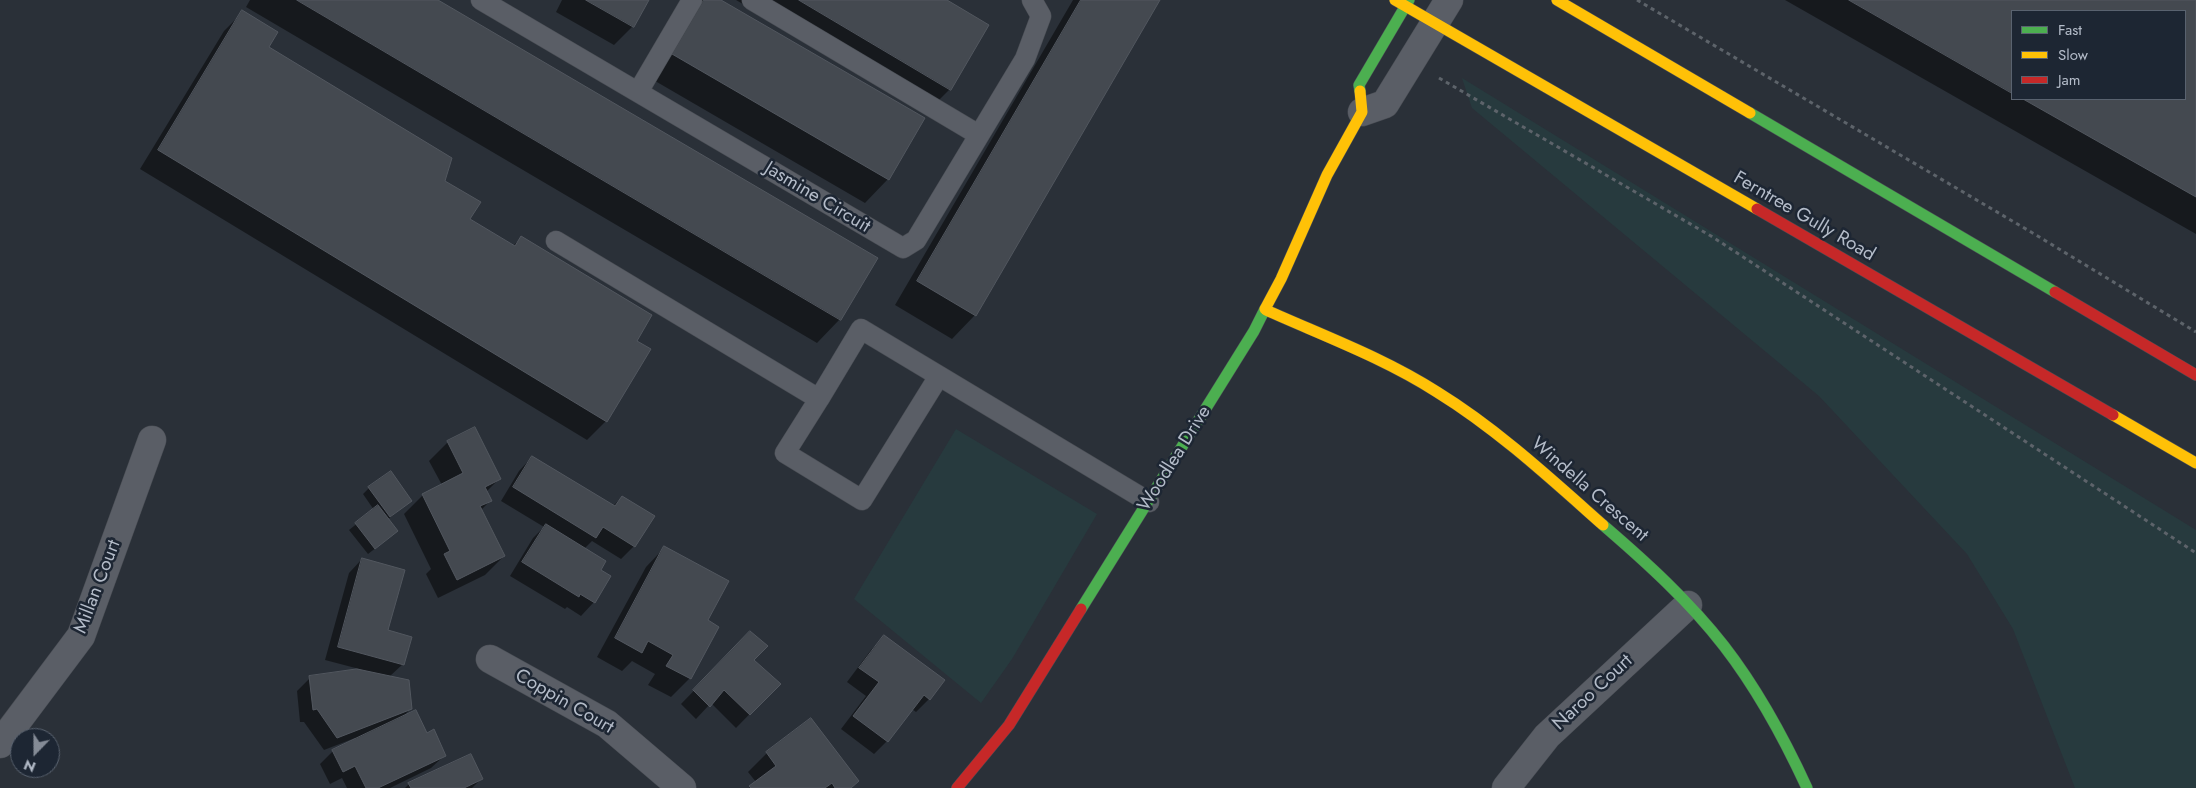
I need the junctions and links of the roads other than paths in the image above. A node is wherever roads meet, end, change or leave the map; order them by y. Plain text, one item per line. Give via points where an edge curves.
1 (481, 0) edge
2 (692, 0) edge
3 (752, 0) edge
4 (1032, 0) edge
5 (1449, 0) edge
6 (1557, 0) edge
7 (1403, 2) edge
8 (1434, 24) junction
9 (638, 92) junction
10 (1362, 112) junction
11 (979, 135) junction
12 (556, 241) dead end
13 (1266, 310) junction
14 (2196, 375) edge
15 (939, 376) junction
16 (818, 399) junction
17 (152, 440) dead end
18 (2196, 462) edge
19 (1149, 502) junction
20 (1688, 605) junction
21 (490, 659) dead end
22 (0, 744) edge
23 (682, 788) edge
24 (957, 788) edge
25 (1506, 788) edge
26 (1807, 788) edge

1 - 9 lane, Jasmine Circuit
2 - 9 lane
3 - 11 lane
4 - 11 lane, Jasmine Circuit via 1041,16 1025,60
5 - 8 street
6 - 14 street
7 - 8 street, Ferntree Gully Road
7 - 10 street via 1359,86
8 - 10 street via 1385,104
8 - 18 street, Ferntree Gully Road
9 - 11 lane, Jasmine Circuit via 902,248 916,240
10 - 13 street, Woodlea Drive via 1327,175
12 - 16 lane
13 - 19 street, Woodlea Drive
13 - 20 street, Windella Crescent via 1392,367 1480,420 1618,537
15 - 16 lane via 861,329
15 - 16 lane via 862,500 785,452
15 - 19 lane
17 - 22 street, Millan Court via 81,636
19 - 24 street, Woodlea Drive via 1009,725
20 - 25 street, Naroo Court via 1547,736
20 - 26 street, Windella Crescent via 1728,652 1775,722
21 - 23 street, Coppin Court via 608,724

